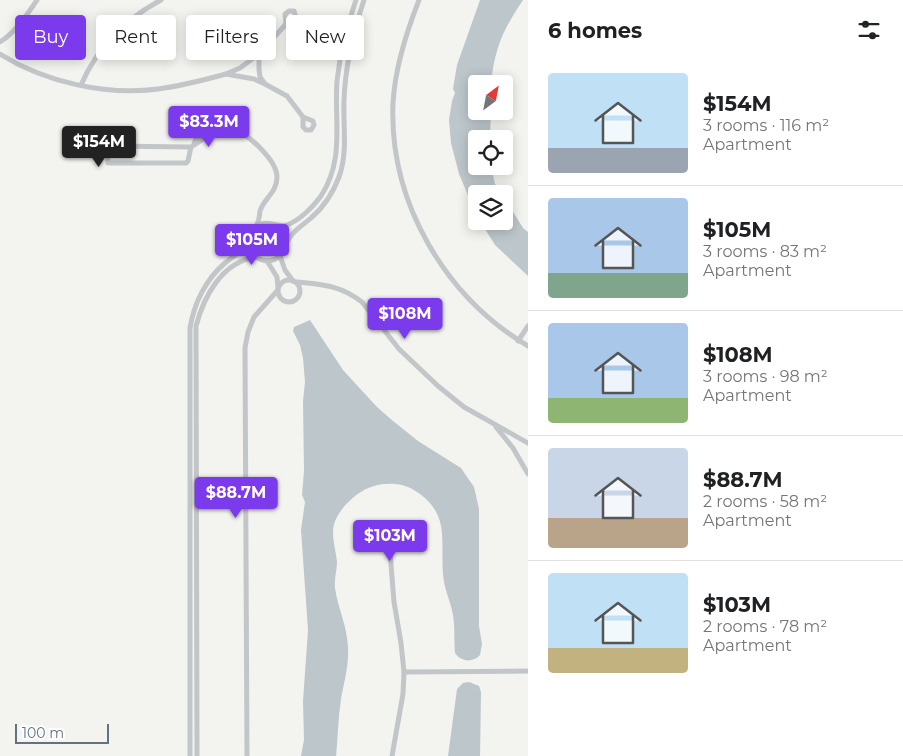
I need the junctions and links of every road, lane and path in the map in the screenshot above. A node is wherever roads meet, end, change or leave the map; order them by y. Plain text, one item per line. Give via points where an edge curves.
1 (37, 0) edge
2 (161, 0) edge
3 (356, 0) edge
4 (364, 0) edge
5 (419, 0) edge
6 (286, 24) dead end
7 (276, 35) edge
8 (0, 42) edge
9 (0, 54) edge
10 (251, 60) edge
11 (259, 60) edge
12 (226, 74) junction
13 (265, 84) junction
14 (81, 85) junction
15 (303, 117) dead end
16 (193, 145) junction
17 (260, 217) junction
18 (268, 223) junction
19 (278, 226) junction
20 (256, 227) junction
21 (248, 241) junction
22 (286, 242) junction
23 (280, 256) junction
24 (256, 257) junction
25 (267, 261) junction
26 (295, 282) junction
27 (311, 283) junction
28 (277, 290) junction
29 (299, 295) junction
30 (270, 300) junction
31 (284, 300) junction
32 (528, 326) edge
33 (518, 341) junction
34 (528, 346) edge
35 (494, 424) junction
36 (528, 443) edge
37 (521, 460) junction
38 (528, 460) edge
39 (528, 474) edge
40 (390, 552) dead end
41 (528, 671) edge
42 (404, 672) junction
43 (190, 756) edge
44 (197, 756) edge
45 (246, 756) edge
46 (392, 756) edge

1 - 8 street via 12,34
2 - 14 street via 113,35 90,66
3 - 19 street via 346,31 337,80 335,165 324,191 310,208 289,224
4 - 22 street via 348,62 342,170 328,199
5 - 33 street via 405,35 394,103 396,147 408,197 425,239 456,286 480,311
6 - 7 street
9 - 14 street via 34,71
10 - 12 street
11 - 13 street via 260,77
12 - 13 street
12 - 14 street via 157,89 123,90
13 - 15 street via 287,96
16 - 16 street via 109,146 108,163 186,163
16 - 17 street via 217,130 230,129 251,140 273,164 277,176 276,186
17 - 18 street
17 - 20 street
18 - 19 street
18 - 20 street
19 - 22 street
20 - 21 street
21 - 24 street
21 - 43 street via 240,253 208,282 196,305 190,328
22 - 23 street
23 - 25 street
23 - 26 street via 284,270
24 - 25 street
24 - 44 street via 235,264 216,283 201,309 196,326
25 - 28 street via 277,277
26 - 27 street
26 - 28 street via 284,282
26 - 29 street
27 - 29 street
27 - 35 street via 336,287 355,296 399,349 425,374 464,406
28 - 30 street
28 - 31 street via 278,296
29 - 31 street via 292,301
30 - 31 street
30 - 45 street via 254,317 245,348
32 - 33 street
33 - 34 street
35 - 36 street
35 - 37 street
37 - 38 street
37 - 39 street
40 - 42 street
41 - 42 street
42 - 46 street

